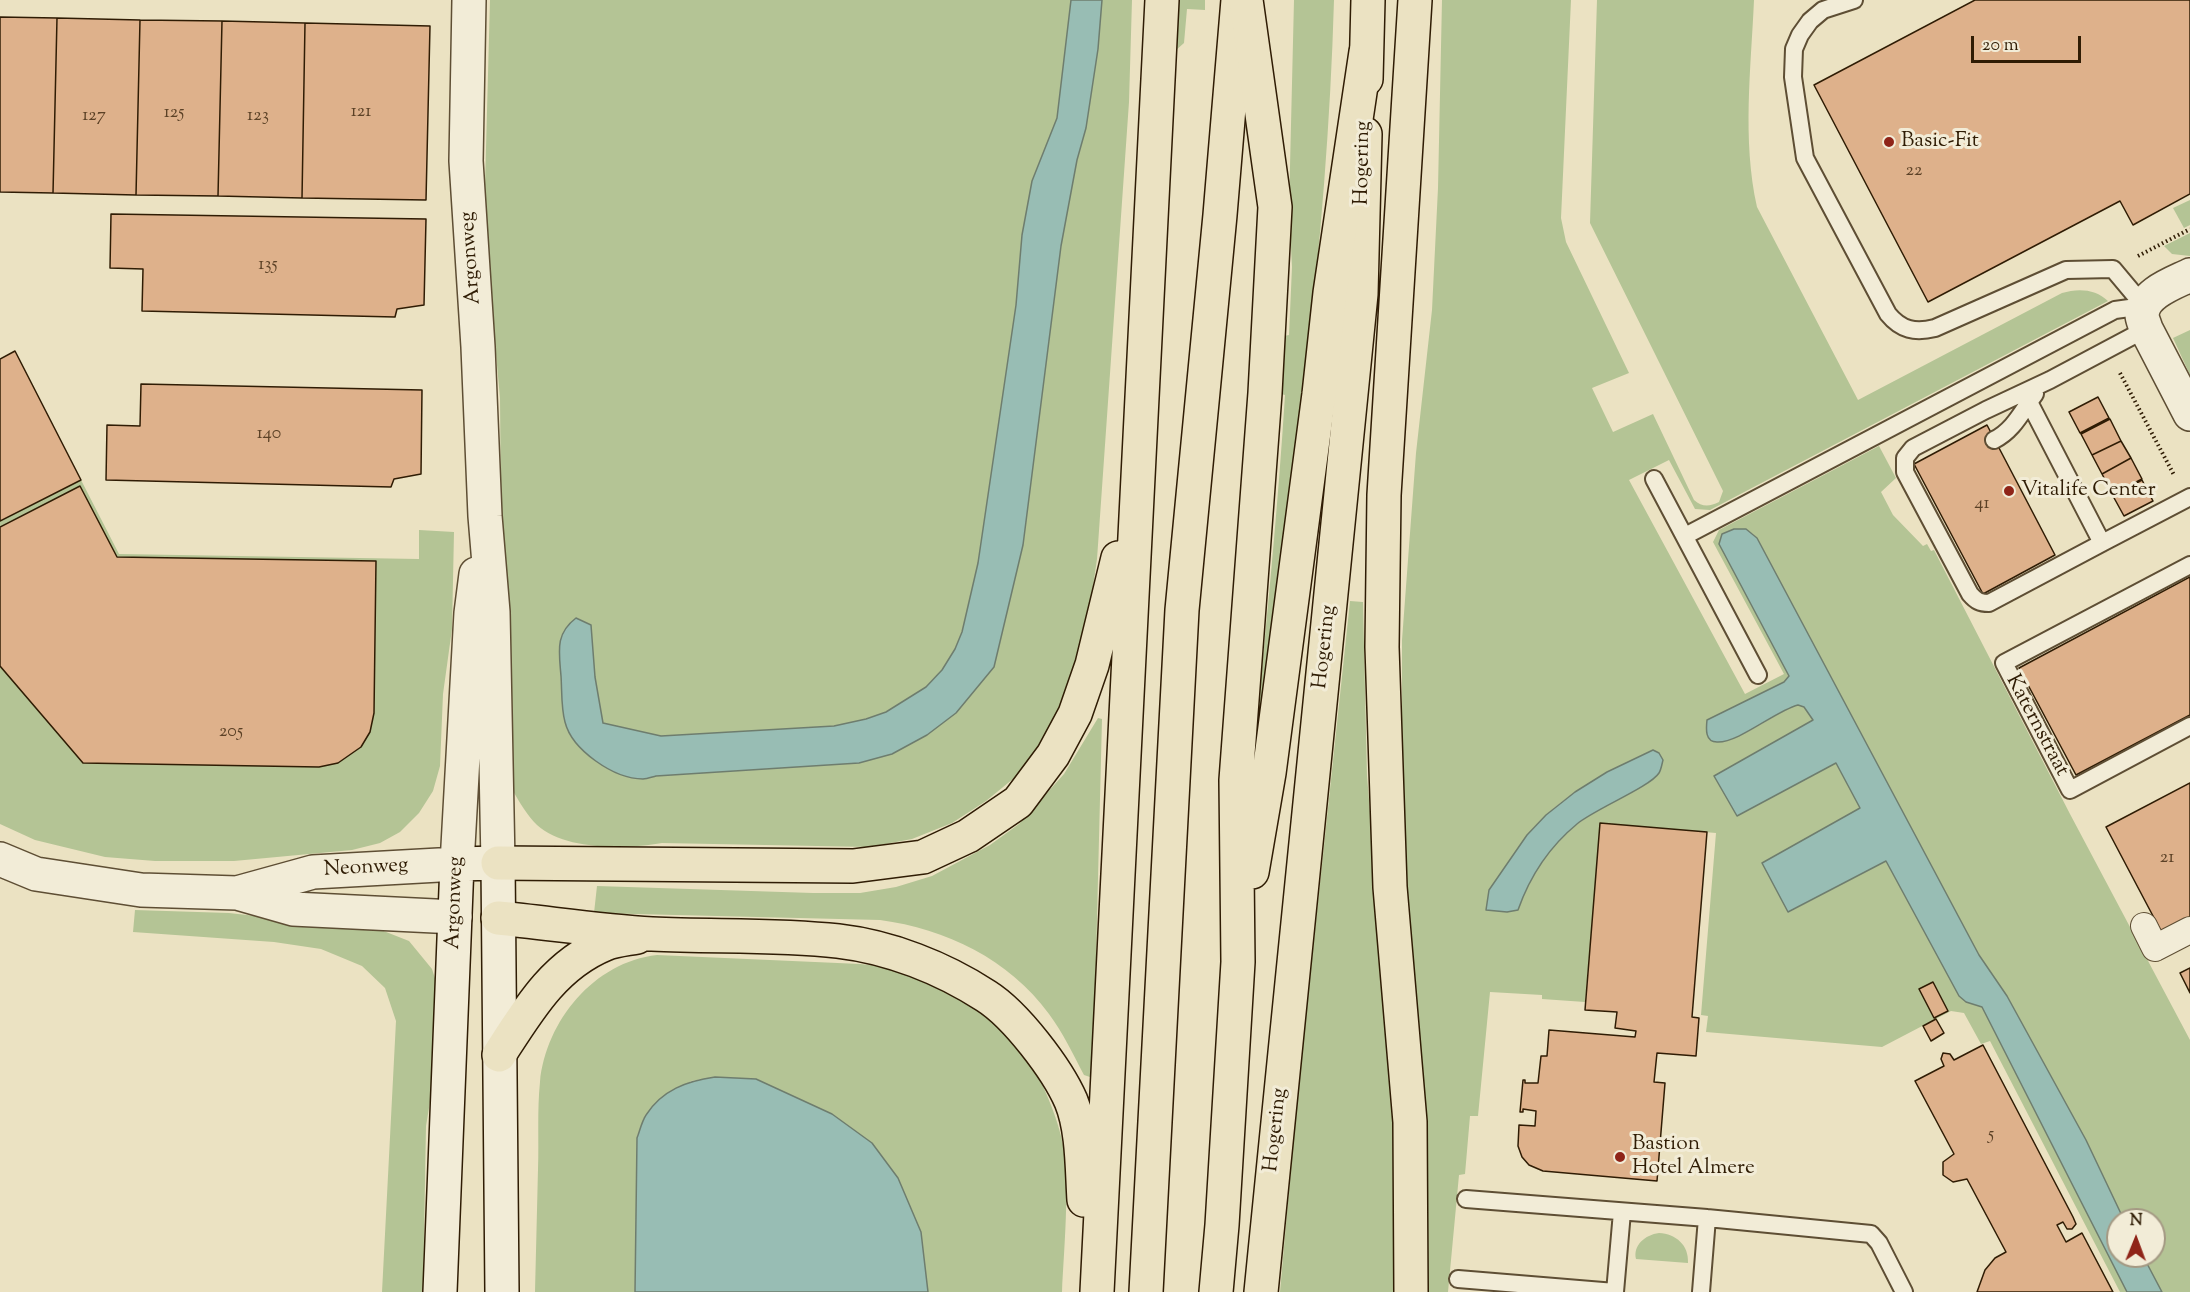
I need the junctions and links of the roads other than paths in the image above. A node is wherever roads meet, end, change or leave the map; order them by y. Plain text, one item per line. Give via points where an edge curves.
1 (469, 0) edge
2 (1162, 0) edge
3 (1238, 0) edge
4 (1246, 0) edge
5 (1368, 0) edge
6 (1414, 0) edge
7 (1854, 0) edge
8 (1366, 52) junction
9 (2190, 275) edge
10 (2145, 317) junction
11 (2050, 380) junction
12 (2029, 402) junction
13 (2190, 414) edge
14 (1994, 440) dead end
15 (1654, 478) dead end
16 (1136, 486) junction
17 (2188, 498) edge
18 (485, 516) junction
19 (1685, 536) junction
20 (2102, 543) junction
21 (2190, 565) edge
22 (1758, 675) dead end
23 (2190, 726) edge
24 (0, 859) edge
25 (498, 863) junction
26 (456, 864) junction
27 (237, 893) junction
28 (455, 917) junction
29 (498, 918) junction
30 (2144, 926) dead end
31 (2190, 930) edge
32 (650, 934) junction
33 (1238, 962) junction
34 (499, 1055) junction
35 (1466, 1199) dead end
36 (1622, 1212) junction
37 (1707, 1218) junction
38 (1458, 1279) dead end
39 (440, 1292) edge
40 (502, 1292) edge
41 (1090, 1292) edge
42 (1097, 1292) edge
43 (1146, 1292) edge
44 (1216, 1292) edge
45 (1261, 1292) edge
46 (1411, 1292) edge
47 (1615, 1292) edge
48 (1701, 1292) edge
49 (1904, 1292) edge

1 - 18 street, Argonweg via 466,161
2 - 16 highway
3 - 43 highway via 1182,610
4 - 33 highway via 1275,207 1236,780
5 - 8 highway, Hogering
6 - 46 highway via 1384,495 1382,647 1390,887 1410,1122
7 - 10 lane via 1823,10 1810,21 1794,49 1793,77 1805,158 1894,322 1912,331 1923,331 2066,270 2113,269
8 - 33 highway via 1329,293 1269,773
8 - 45 highway, Hogering via 1361,294
9 - 10 street via 2157,292
10 - 11 lane via 2108,349
10 - 13 street
10 - 19 lane via 2115,310
11 - 12 lane
11 - 20 lane via 1912,448 1905,458 1905,472 1917,481 1970,594 1982,603 1989,603
12 - 14 lane via 2017,421
12 - 20 lane
15 - 19 lane
16 - 25 highway via 1092,665 1075,714 1053,755 1018,802 968,836 923,857 853,866
16 - 42 highway
17 - 20 lane
18 - 25 street, Argonweg via 493,612
18 - 26 street, Argonweg via 471,613
19 - 22 lane
21 - 23 lane, Katernstraat via 2004,663 2070,790
24 - 27 street, Neonweg via 36,874 141,890
25 - 26 street, Neonweg
25 - 29 street, Argonweg
26 - 27 street, Neonweg via 313,872
26 - 28 street, Argonweg
27 - 28 street, Neonweg via 293,909
28 - 29 street, Neonweg
28 - 39 street, Argonweg
29 - 32 highway
29 - 34 street, Argonweg
30 - 31 street via 2155,948
32 - 34 highway via 606,943 568,964 533,1002
32 - 41 highway via 850,943 885,950 945,972 988,997 1024,1031 1050,1064 1072,1103 1080,1143
33 - 44 highway
34 - 40 street, Argonweg
35 - 36 lane
36 - 37 lane
36 - 47 lane
37 - 48 lane
37 - 49 lane via 1871,1234
38 - 47 lane

